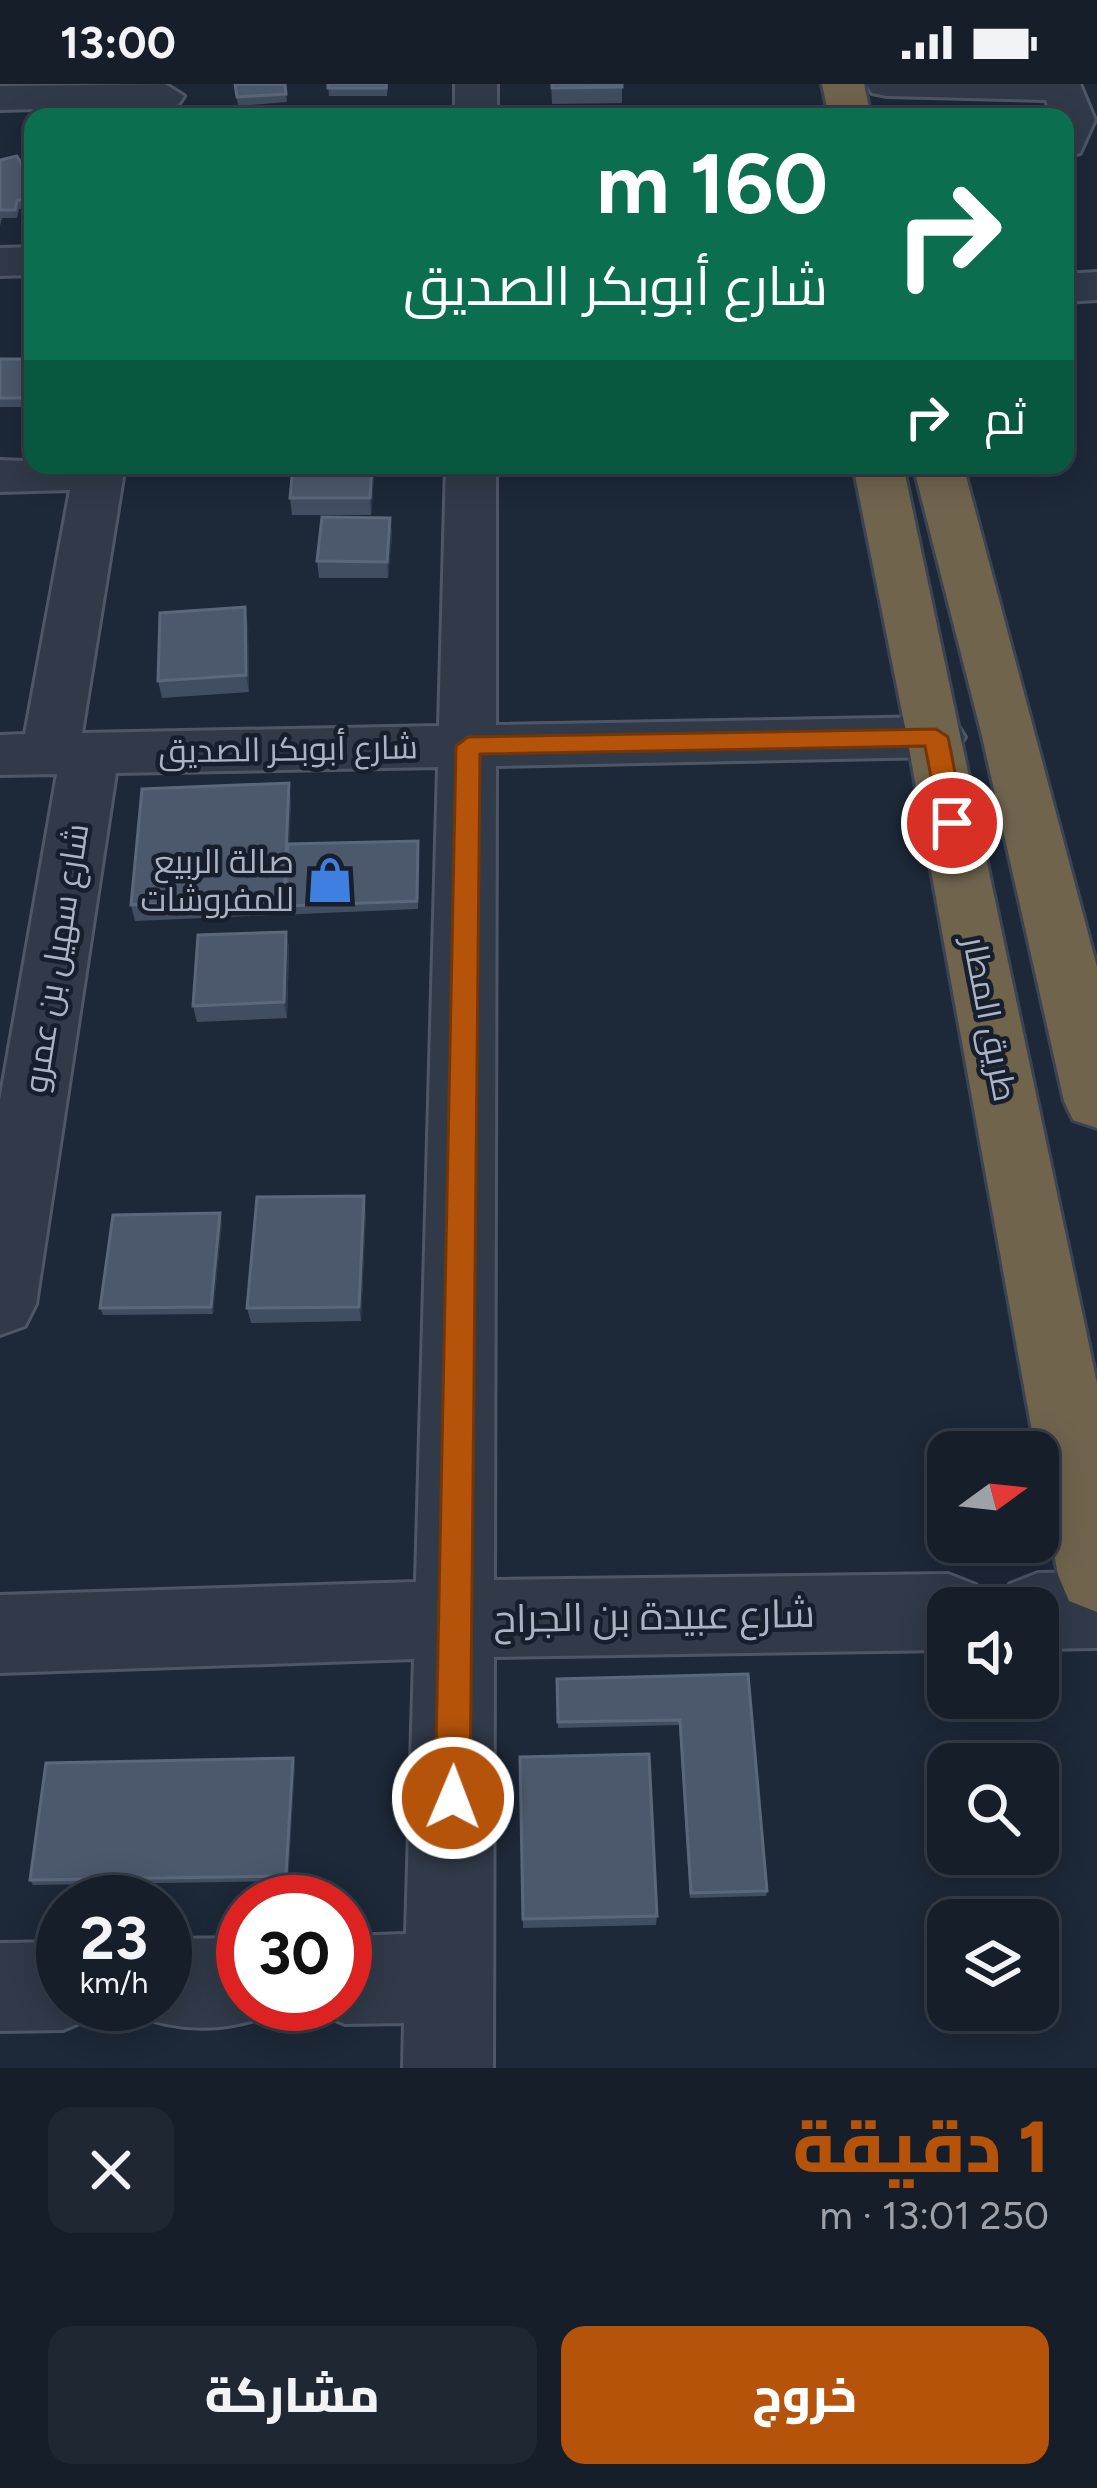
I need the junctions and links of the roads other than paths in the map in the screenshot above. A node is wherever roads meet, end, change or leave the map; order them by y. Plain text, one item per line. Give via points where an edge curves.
1 (887, 84) edge
2 (0, 98) edge
3 (163, 99) edge
4 (1070, 108) edge
5 (33, 474) edge
6 (98, 474) edge
7 (471, 474) edge
8 (880, 474) edge
9 (940, 474) edge
10 (0, 476) edge
11 (936, 737) junction
12 (468, 746) junction
13 (47, 754) edge
14 (1097, 1101) edge
15 (0, 1304) edge
16 (1097, 1575) edge
17 (1097, 1610) edge
18 (1059, 1611) edge
19 (927, 1612) edge
20 (457, 1619) junction
21 (0, 1634) edge
22 (448, 1977) junction
23 (372, 1979) edge
24 (36, 1986) edge
25 (0, 1987) edge
26 (448, 2068) edge

1 - 4 street via 1062,88
2 - 3 street
5 - 10 street
6 - 13 street, شارع سهيل بن عمرو
7 - 12 street
8 - 11 highway, طريق المطار
9 - 14 highway
11 - 12 street, شارع أبوبكر الصديق
11 - 16 highway, طريق المطار
12 - 13 street, شارع أبوبكر الصديق
12 - 20 street
13 - 15 street, شارع سهيل بن عمرو
17 - 18 street
19 - 20 street, شارع عبيدة بن الجراح
20 - 21 street, شارع عبيدة بن الجراح
20 - 22 street
22 - 23 street
22 - 26 street
24 - 25 street

